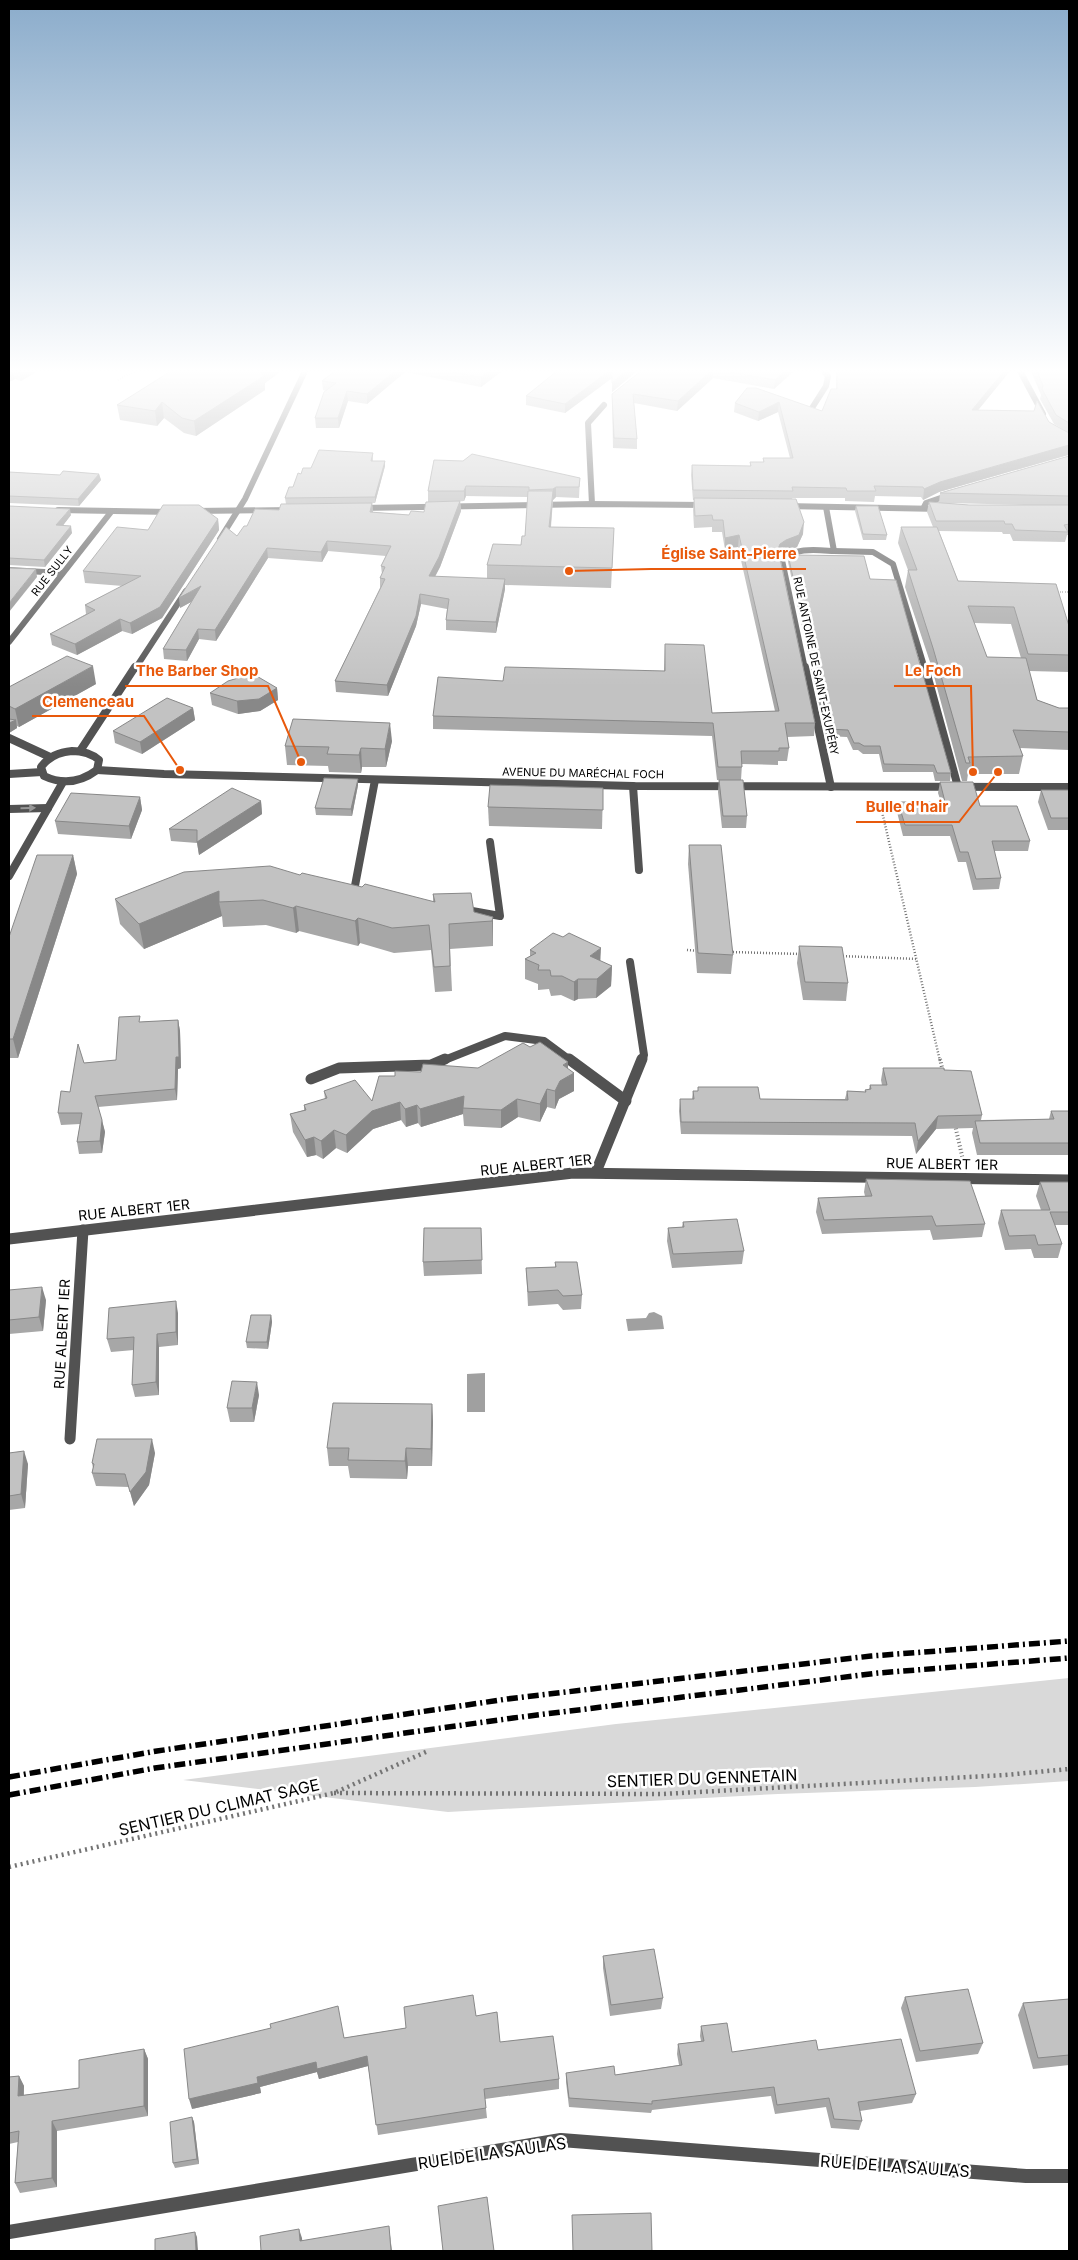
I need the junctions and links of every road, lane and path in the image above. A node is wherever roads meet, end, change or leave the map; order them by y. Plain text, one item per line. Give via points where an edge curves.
1 (255, 476) edge
2 (591, 476) edge
3 (963, 491) edge
4 (592, 504) junction
5 (712, 505) edge
6 (779, 506) edge
7 (826, 507) junction
8 (924, 507) junction
9 (354, 508) edge
10 (953, 509) edge
11 (46, 510) edge
12 (296, 510) edge
13 (238, 511) junction
14 (111, 512) junction
15 (178, 512) edge
16 (188, 512) edge
17 (217, 544) edge
18 (834, 551) junction
19 (9, 570) edge
20 (62, 573) junction
21 (190, 585) edge
22 (1050, 592) edge
23 (1069, 592) edge
24 (9, 642) edge
25 (9, 738) edge
26 (80, 751) junction
27 (50, 757) junction
28 (97, 770) junction
29 (42, 772) junction
30 (9, 774) edge
31 (375, 780) junction
32 (63, 782) junction
33 (633, 786) junction
34 (831, 787) junction
35 (958, 787) junction
36 (1069, 787) edge
37 (879, 798) dead end
38 (48, 808) junction
39 (9, 809) edge
40 (490, 842) dead end
41 (639, 870) dead end
42 (9, 876) edge
43 (336, 888) edge
44 (354, 890) junction
45 (364, 892) edge
46 (451, 908) edge
47 (687, 950) dead end
48 (707, 951) edge
49 (727, 952) edge
50 (807, 954) edge
51 (837, 956) edge
52 (917, 958) junction
53 (630, 962) dead end
54 (943, 1073) edge
55 (311, 1079) dead end
56 (626, 1101) junction
57 (954, 1120) edge
58 (965, 1168) dead end
59 (596, 1172) junction
60 (1069, 1180) edge
61 (83, 1230) junction
62 (9, 1239) edge
63 (70, 1439) dead end
64 (428, 1751) dead end
65 (1069, 1770) edge
66 (334, 1793) junction
67 (9, 1866) edge
68 (1069, 2176) edge
69 (9, 2232) edge

1 - 13 street
2 - 4 street
3 - 8 street via 940,497
4 - 5 street
4 - 9 street
6 - 7 street
7 - 8 street
7 - 18 street
8 - 10 street
11 - 14 street
12 - 13 street
13 - 16 street
13 - 17 street
14 - 15 street
14 - 20 street, RUE SULLY
18 - 34 street, RUE ANTOINE DE SAINT-EXUPÉRY via 794,551 782,560
18 - 35 street via 867,550 883,554 893,564
19 - 20 street
20 - 24 street, RUE SULLY
21 - 26 street
22 - 23 path
25 - 27 street
26 - 27 street
26 - 28 street via 88,752 99,760
27 - 29 street via 41,767
28 - 31 street, AVENUE DU MARÉCHAL FOCH
28 - 32 street via 83,778
29 - 30 street
29 - 32 street via 49,779
31 - 33 street, AVENUE DU MARÉCHAL FOCH
31 - 44 street
32 - 38 street
33 - 34 street, AVENUE DU MARÉCHAL FOCH
33 - 41 street
34 - 35 street, AVENUE DU MARÉCHAL FOCH
35 - 36 street, AVENUE DU MARÉCHAL FOCH
37 - 52 path
39 -> 38 street
38 - 42 street
40 - 46 street via 500,916
43 - 44 street
44 - 45 street
47 - 48 path
49 - 50 path
51 - 52 path
52 - 54 path
53 - 56 street via 644,1055
55 - 56 street via 339,1068 431,1065 505,1036 544,1041
56 - 59 street
57 - 58 path
59 - 60 street, RUE ALBERT 1ER
59 - 61 street, RUE ALBERT 1ER
61 - 62 street, RUE ALBERT 1ER
61 - 63 street, RUE ALBERT IER
64 - 66 path, SENTIER DU CLIMAT SAGE
65 - 66 path, SENTIER DU GENNETAIN via 663,1794
66 - 67 path, SENTIER DU CLIMAT SAGE
68 - 69 street, RUE DE LA SAULAS via 1026,2176 561,2140

